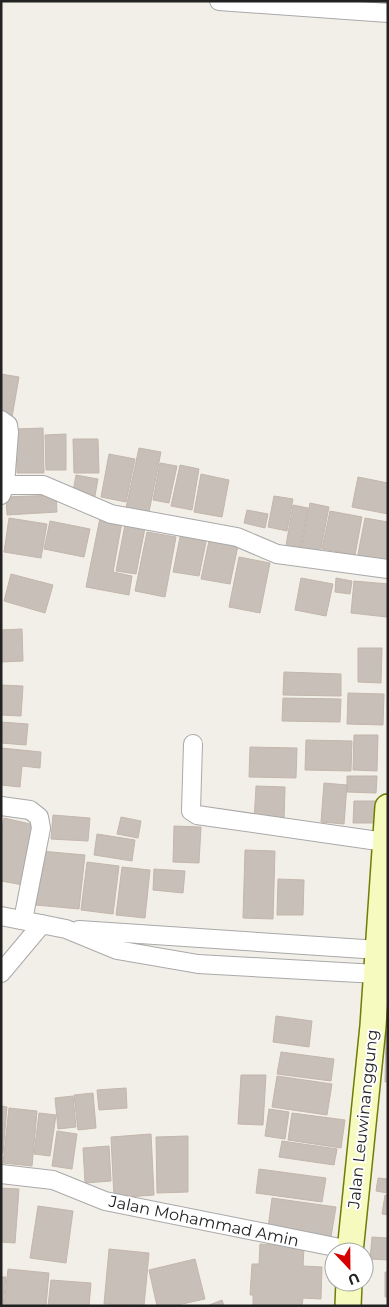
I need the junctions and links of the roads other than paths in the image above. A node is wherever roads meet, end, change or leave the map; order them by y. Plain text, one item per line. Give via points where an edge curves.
1 (219, 1) edge
2 (388, 13) edge
3 (1, 420) edge
4 (3, 490) edge
5 (388, 569) edge
6 (193, 744) dead end
7 (1, 806) edge
8 (388, 807) edge
9 (385, 842) junction
10 (1, 916) edge
11 (23, 920) junction
12 (42, 924) junction
13 (66, 929) junction
14 (378, 962) junction
15 (1, 973) edge
16 (380, 1026) edge
17 (1, 1174) edge
18 (351, 1242) edge
19 (324, 1246) edge
20 (349, 1292) edge
21 (348, 1306) edge

1 - 2 street
3 - 4 street via 8,425 9,432
4 - 5 street via 43,485 111,514 236,537 278,554
6 - 9 street via 190,812
7 - 11 street via 30,810 40,822
8 - 9 main road, Jalan Leuwinanggung
9 - 14 main road, Jalan Leuwinanggung
10 - 11 street
11 - 12 street
12 - 13 street
12 - 15 street
13 - 14 street
13 - 14 street via 117,950 198,964
14 - 16 main road, Jalan Leuwinanggung
16 - 18 main road, Jalan Leuwinanggung
17 - 19 street, Jalan Mohammad Amin via 53,1180 105,1201
20 - 21 main road

